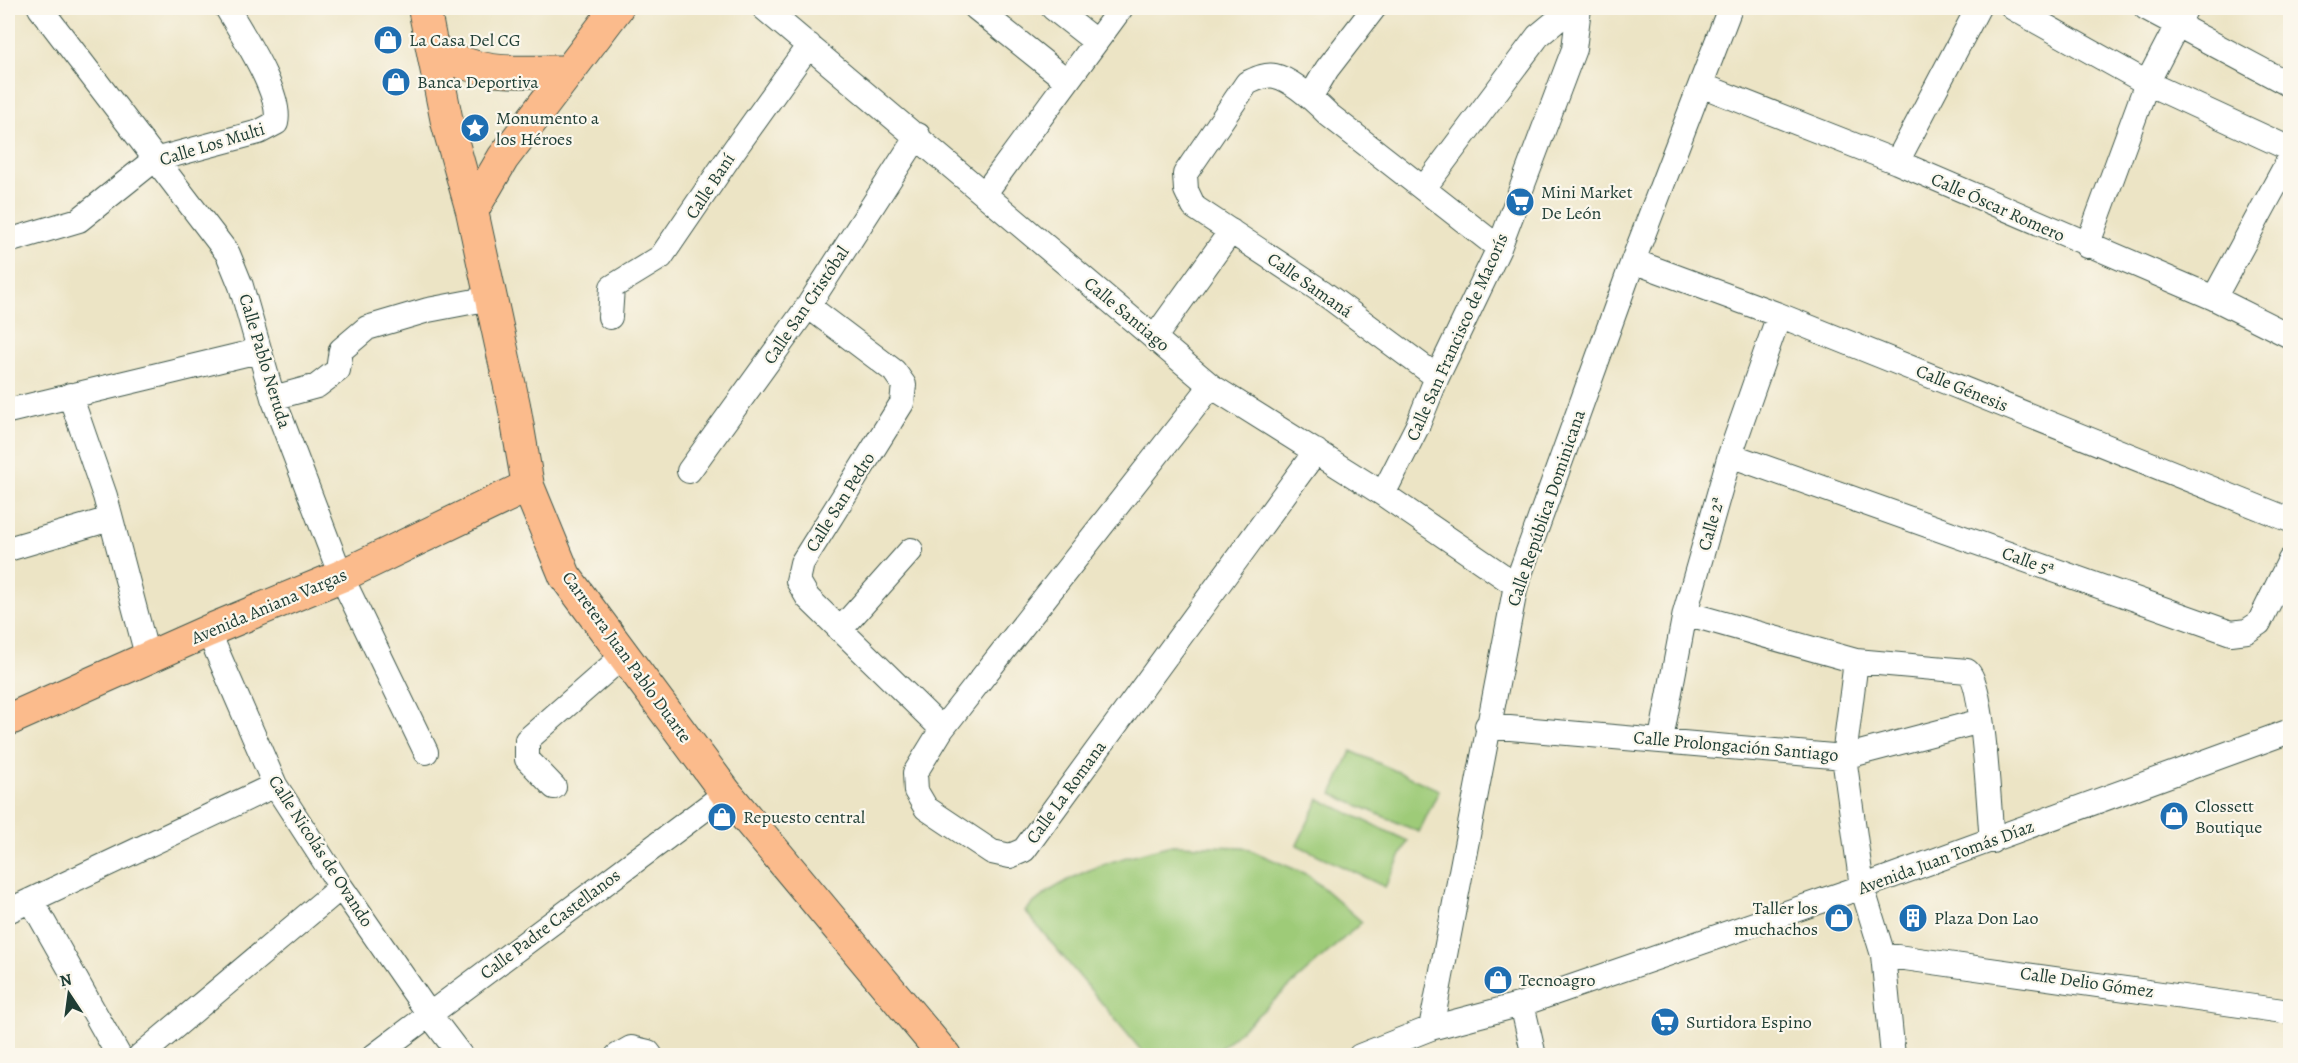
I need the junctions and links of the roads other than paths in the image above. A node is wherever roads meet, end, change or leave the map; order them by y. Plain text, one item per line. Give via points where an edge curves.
1 (227, 8) edge
2 (424, 8) edge
3 (617, 8) edge
4 (764, 8) edge
5 (976, 8) edge
6 (1053, 8) edge
7 (1121, 8) edge
8 (1374, 8) edge
9 (1572, 8) edge
10 (1579, 8) edge
11 (1730, 8) edge
12 (1978, 8) edge
13 (2013, 8) edge
14 (2146, 8) edge
15 (44, 9) edge
16 (2181, 16) edge
17 (1095, 41) junction
18 (809, 45) junction
19 (433, 49) junction
20 (569, 71) junction
21 (1066, 80) junction
22 (2147, 83) junction
23 (2290, 85) edge
24 (1701, 86) junction
25 (1311, 96) junction
26 (918, 135) junction
27 (2290, 149) edge
28 (2290, 158) edge
29 (154, 160) junction
30 (1897, 162) junction
31 (1424, 188) junction
32 (985, 193) junction
33 (472, 211) junction
34 (1231, 231) junction
35 (8, 241) edge
36 (2087, 246) junction
37 (1499, 248) junction
38 (1633, 261) junction
39 (491, 298) junction
40 (2214, 298) junction
41 (808, 306) junction
42 (1779, 315) junction
43 (610, 316) dead end
44 (2290, 336) edge
45 (1155, 337) junction
46 (258, 351) junction
47 (1437, 378) junction
48 (1212, 386) junction
49 (70, 395) junction
50 (273, 398) junction
51 (8, 411) edge
52 (1316, 451) junction
53 (1730, 455) junction
54 (689, 471) dead end
55 (528, 486) junction
56 (1383, 494) junction
57 (110, 519) junction
58 (2290, 520) edge
59 (8, 549) edge
60 (911, 550) dead end
61 (2290, 560) edge
62 (341, 576) junction
63 (1516, 585) junction
64 (1685, 613) junction
65 (840, 630) junction
66 (208, 631) junction
67 (623, 656) junction
68 (148, 659) junction
69 (1856, 661) junction
70 (8, 720) edge
71 (1981, 721) junction
72 (1487, 726) junction
73 (942, 729) junction
74 (2290, 731) edge
75 (1661, 739) junction
76 (426, 752) dead end
77 (1844, 757) junction
78 (275, 785) junction
79 (554, 787) dead end
80 (726, 793) junction
81 (1992, 841) junction
82 (341, 887) junction
83 (1862, 887) junction
84 (31, 900) junction
85 (8, 911) edge
86 (1883, 955) junction
87 (1522, 1004) junction
88 (2290, 1012) edge
89 (429, 1014) junction
90 (1431, 1028) junction
91 (120, 1056) edge
92 (140, 1056) edge
93 (374, 1056) edge
94 (461, 1056) edge
95 (617, 1056) edge
96 (651, 1056) edge
97 (945, 1056) edge
98 (1360, 1056) edge
99 (1534, 1056) edge
100 (1893, 1056) edge

1 - 29 street, Calle Los Multi via 268,84 276,123 260,132
2 - 19 main road, Carretera Juan Pablo Duarte
3 - 20 main road
4 - 18 street, Calle Santiago
5 - 21 street
6 - 17 street
7 - 17 street
8 - 25 street
9 - 31 street via 1538,36
10 - 37 street, Calle San Francisco de Macorís via 1574,49
11 - 24 street, Calle República Dominicana
12 - 30 street
13 - 22 street
14 - 16 street
15 - 29 street, Calle Pablo Neruda
16 - 22 street
16 - 23 street
17 - 21 street
18 - 26 street, Calle Santiago
18 - 43 street, Calle Baní via 661,257 612,287
19 - 20 main road via 456,63 482,70
19 - 33 main road, Carretera Juan Pablo Duarte via 447,122
20 - 33 main road via 503,158
21 - 32 street
22 - 27 street
22 - 36 street
24 - 30 street, Calle Óscar Romero
24 - 38 street, Calle República Dominicana
25 - 31 street via 1329,115
25 - 34 street, Calle Samaná via 1275,76 1262,76 1247,83 1185,174 1186,190 1194,207
26 - 32 street, Calle Santiago
26 - 41 street, Calle San Cristóbal
28 - 40 street
29 - 35 street, Calle Los Multi via 79,220
29 - 46 street, Calle Pablo Neruda via 228,254
30 - 36 street, Calle Óscar Romero
31 - 37 street
32 - 45 street, Calle Santiago
33 - 39 main road, Carretera Juan Pablo Duarte
34 - 45 street
34 - 47 street, Calle Samaná via 1321,291
36 - 40 street, Calle Óscar Romero
37 - 47 street, Calle San Francisco de Macorís
38 - 42 street, Calle Génesis
38 - 63 street, Calle República Dominicana
39 - 50 street via 428,310 367,328 341,350 338,370 317,386
39 - 55 main road, Carretera Juan Pablo Duarte
40 - 44 street, Calle Óscar Romero
41 - 54 street, Calle San Cristóbal
41 - 65 street, Calle San Pedro via 894,371 904,385 902,403 802,563 798,581 808,598
42 - 53 street, Calle 2ª
42 - 58 street, Calle Génesis
45 - 48 street, Calle Santiago
46 - 49 street
46 - 50 street, Calle Pablo Neruda
47 - 56 street, Calle San Francisco de Macorís
48 - 52 street, Calle Santiago
48 - 73 street, Calle La Romana
49 - 51 street
49 - 57 street
50 - 62 street, Calle Pablo Neruda
52 - 56 street, Calle Santiago
52 - 73 street, Calle La Romana via 1023,850 1010,856 992,852 926,808 916,791 915,773
53 - 61 street, Calle 5ª via 2231,633 2247,631 2259,623
53 - 64 street, Calle 2ª
55 - 62 main road, Avenida Aniana Vargas
55 - 67 main road, Carretera Juan Pablo Duarte via 565,576
56 - 63 street, Calle Santiago
57 - 59 street
57 - 68 street
60 - 65 street
62 - 66 main road, Avenida Aniana Vargas
62 - 76 street, Calle Pablo Neruda
63 - 72 street, Calle República Dominicana
64 - 69 street
64 - 75 street, Calle 2ª
65 - 73 street, Calle San Pedro
66 - 68 main road, Avenida Aniana Vargas
66 - 78 street, Calle Nicolás de Ovando
67 - 79 street via 526,740 527,759
67 - 80 main road, Carretera Juan Pablo Duarte
68 - 70 main road, Avenida Aniana Vargas
69 - 71 street via 1967,671 1975,683
69 - 77 street
71 - 77 street, Calle Prolongación Santiago
71 - 81 street
72 - 75 street, Calle Prolongación Santiago
72 - 90 street, Calle República Dominicana
74 - 81 street, Avenida Juan Tomás Díaz
75 - 77 street, Calle Prolongación Santiago
77 - 83 street
78 - 82 street, Calle Nicolás de Ovando
78 - 84 street
80 - 89 street, Calle Padre Castellanos
80 - 97 main road, Carretera Juan Pablo Duarte
81 - 83 street, Avenida Juan Tomás Díaz
82 - 89 street, Calle Nicolás de Ovando
82 - 92 street
83 - 86 street
83 - 87 street, Avenida Juan Tomás Díaz
84 - 85 street
84 - 91 street
86 - 88 street, Calle Delio Gómez
86 - 100 street
87 - 90 street, Avenida Juan Tomás Díaz
87 - 99 street
89 - 93 street, Calle Padre Castellanos
89 - 94 street, Calle Nicolás de Ovando
90 - 98 street, Avenida Juan Tomás Díaz
95 - 96 street via 631,1048

